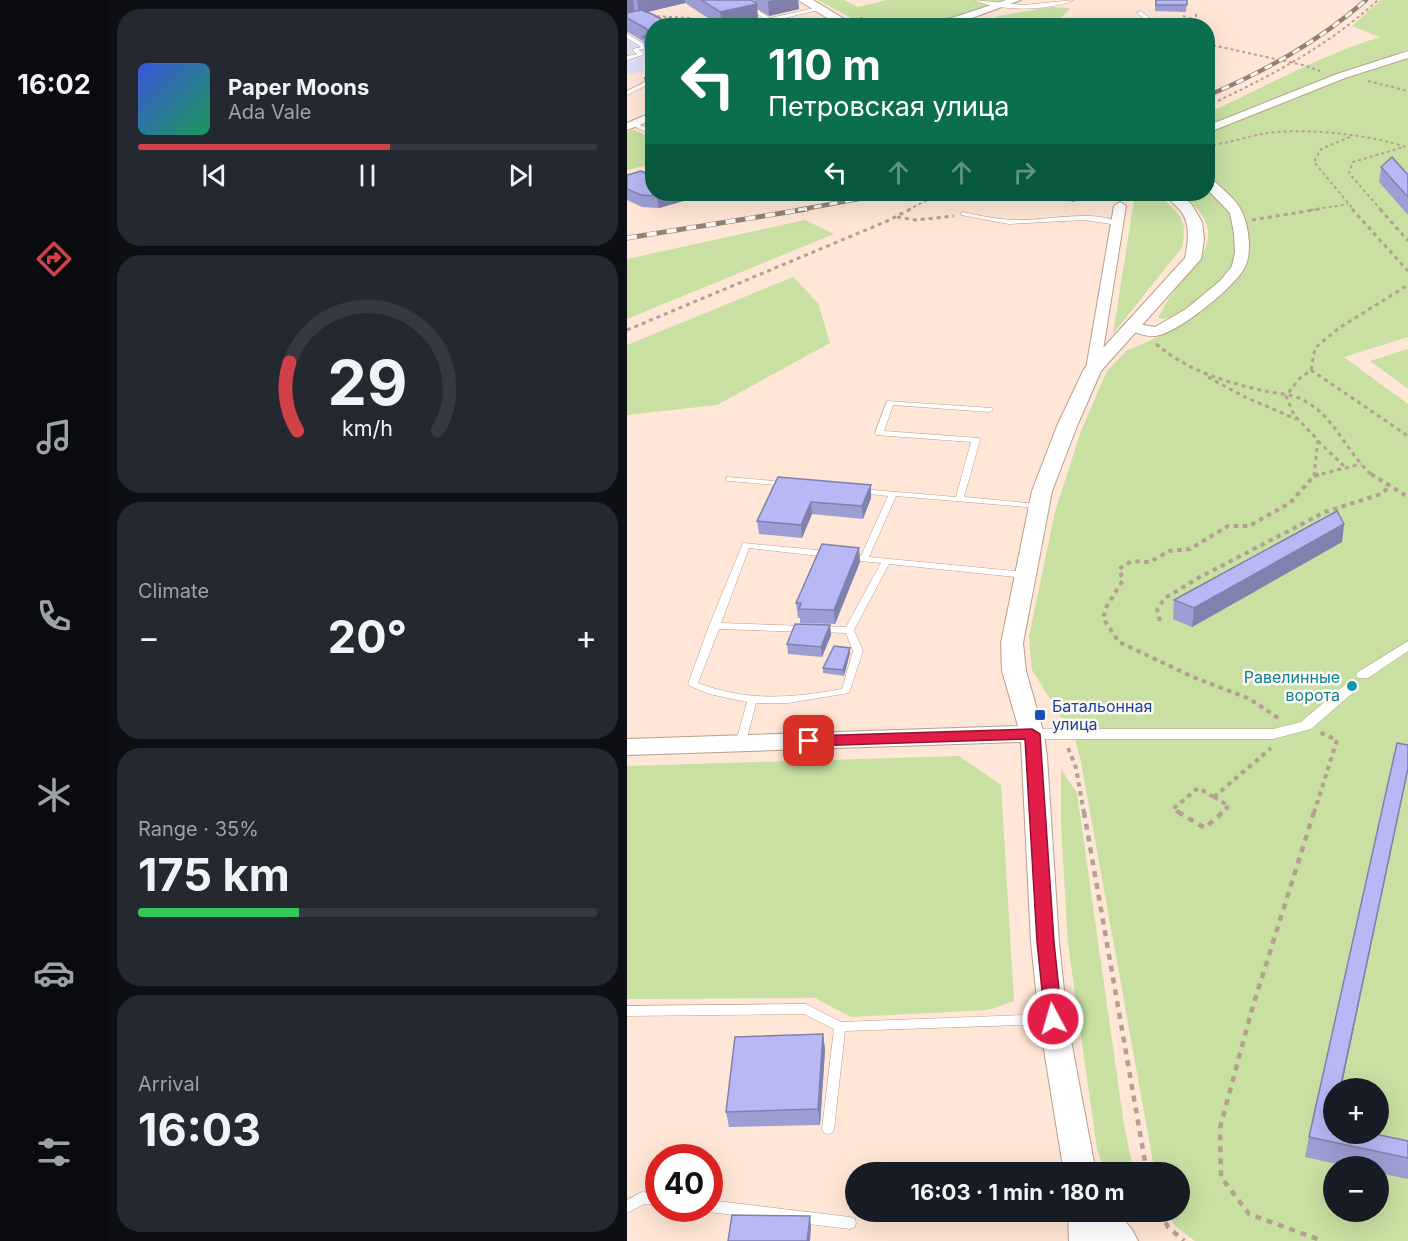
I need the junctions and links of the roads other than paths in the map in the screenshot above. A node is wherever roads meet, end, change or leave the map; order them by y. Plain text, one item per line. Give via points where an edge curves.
1 (744, 0) edge
2 (804, 0) edge
3 (977, 0) edge
4 (1016, 0) edge
5 (1071, 0) edge
6 (760, 2) dead end
7 (751, 4) junction
8 (999, 7) junction
9 (819, 9) junction
10 (1140, 13) dead end
11 (764, 18) edge
12 (788, 18) edge
13 (844, 18) edge
14 (963, 18) edge
15 (1147, 18) edge
16 (627, 36) edge
17 (645, 46) edge
18 (645, 47) edge
19 (1408, 54) edge
20 (627, 58) edge
21 (645, 86) edge
22 (627, 93) edge
23 (645, 119) edge
24 (630, 126) edge
25 (1215, 127) edge
26 (645, 131) edge
27 (645, 173) edge
28 (645, 180) edge
29 (1215, 189) edge
30 (1181, 201) edge
31 (1121, 206) dead end
32 (963, 214) road end
33 (1117, 223) junction
34 (1133, 327) junction
35 (1093, 369) junction
36 (989, 410) dead end
37 (731, 479) dead end
38 (800, 485) edge
39 (846, 489) edge
40 (893, 493) junction
41 (959, 499) junction
42 (1038, 507) junction
43 (864, 559) junction
44 (887, 561) junction
45 (1025, 575) junction
46 (714, 626) junction
47 (849, 630) junction
48 (1408, 645) edge
49 (1363, 675) dead end
50 (1352, 686) dead end
51 (751, 700) junction
52 (1032, 734) junction
53 (741, 742) junction
54 (627, 747) edge
55 (627, 1011) edge
56 (1053, 1019) junction
57 (840, 1027) junction
58 (828, 1129) dead end
59 (1078, 1162) edge
60 (645, 1198) edge
61 (627, 1207) edge
62 (723, 1208) edge
63 (1084, 1222) edge
64 (1106, 1222) edge
65 (850, 1223) dead end
66 (1085, 1241) edge
67 (1122, 1241) edge

1 - 7 lane
2 - 9 street
3 - 8 lane
4 - 8 street
5 - 8 lane via 1042,6
6 - 7 lane
7 - 11 lane via 749,8
8 - 14 street
9 - 12 lane
9 - 13 street
10 - 15 lane
16 - 17 lane
18 - 20 lane via 635,50 641,54
19 - 25 street via 1341,76
21 - 22 lane
23 - 24 street
24 - 26 lane
27 - 28 lane via 638,175
29 - 34 street via 1231,205 1240,222 1239,266 1191,312 1164,328 1152,332
30 - 34 street via 1196,226 1193,259
31 - 33 street
32 - 33 lane via 1021,222 1100,218
33 - 35 street
34 - 35 street
35 - 42 street via 1067,426
36 - 41 lane via 890,403 879,433 976,440
37 - 38 lane
39 - 40 lane
40 - 41 lane
40 - 43 lane
41 - 42 lane
42 - 45 street
43 - 44 lane
43 - 46 lane via 746,545
44 - 45 lane
44 - 47 lane
45 - 52 street via 1013,652 1014,670
46 - 47 lane
46 - 51 lane via 693,684 717,695
47 - 51 lane via 858,651 846,691 795,700
48 - 49 street
50 - 52 street via 1300,728 1255,735
51 - 53 lane
52 - 53 street
52 - 56 street
53 - 54 street
55 - 57 lane via 806,1010
56 - 57 lane
56 - 59 street
57 - 58 lane
60 - 61 lane
62 - 65 lane
63 - 66 street
64 - 67 street

